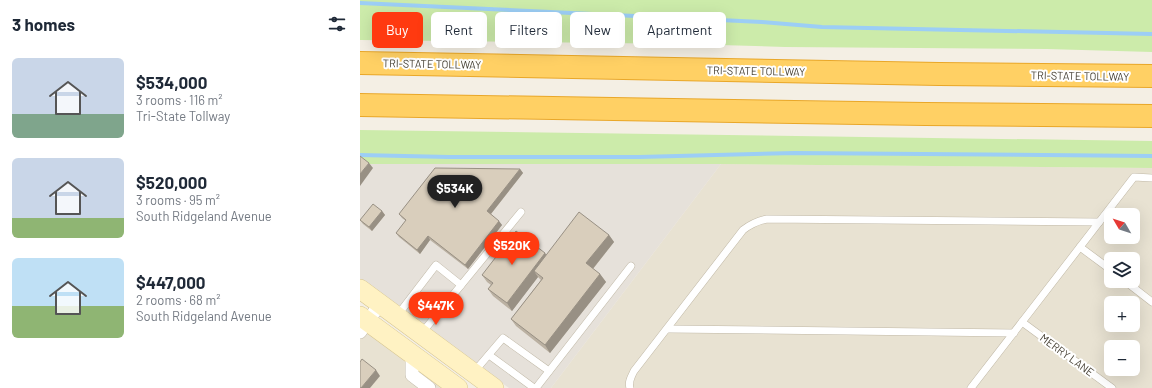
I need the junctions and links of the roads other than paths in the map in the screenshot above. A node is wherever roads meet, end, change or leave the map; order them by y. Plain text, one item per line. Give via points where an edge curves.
1 (360, 63) edge
2 (1152, 76) edge
3 (360, 105) edge
4 (1152, 116) edge
5 (1152, 178) edge
6 (521, 212) dead end
7 (1099, 222) junction
8 (1080, 247) junction
9 (1104, 265) edge
10 (631, 266) dead end
11 (461, 285) junction
12 (1134, 288) edge
13 (360, 289) edge
14 (1152, 302) edge
15 (380, 304) junction
16 (397, 316) junction
17 (1022, 322) junction
18 (363, 323) edge
19 (668, 329) junction
20 (1014, 333) junction
21 (421, 334) junction
22 (412, 354) junction
23 (489, 355) junction
24 (549, 371) junction
25 (474, 373) junction
26 (429, 388) edge
27 (458, 388) edge
28 (494, 388) edge
29 (535, 388) edge
30 (630, 388) edge
31 (971, 388) edge
32 (1112, 388) edge

1 - 2 highway, TRI-STATE TOLLWAY
3 - 4 highway
5 - 7 lane via 1134,177
6 - 11 lane
7 - 8 lane
7 - 19 lane via 759,220 743,230
8 - 9 lane
8 - 17 lane
10 - 24 lane
11 - 16 lane via 436,266
11 - 21 lane
12 - 14 lane
13 - 15 main road
15 - 16 main road
15 - 18 street
16 - 21 main road
17 - 20 lane
17 - 32 lane, MERRY LANE
18 - 22 main road
19 - 20 lane
19 - 30 lane via 630,378
20 - 31 lane
21 - 25 main road
22 - 26 street via 412,375
22 - 27 main road
23 - 24 lane via 502,338
23 - 25 lane
23 - 29 lane
24 - 29 lane
25 - 28 main road

